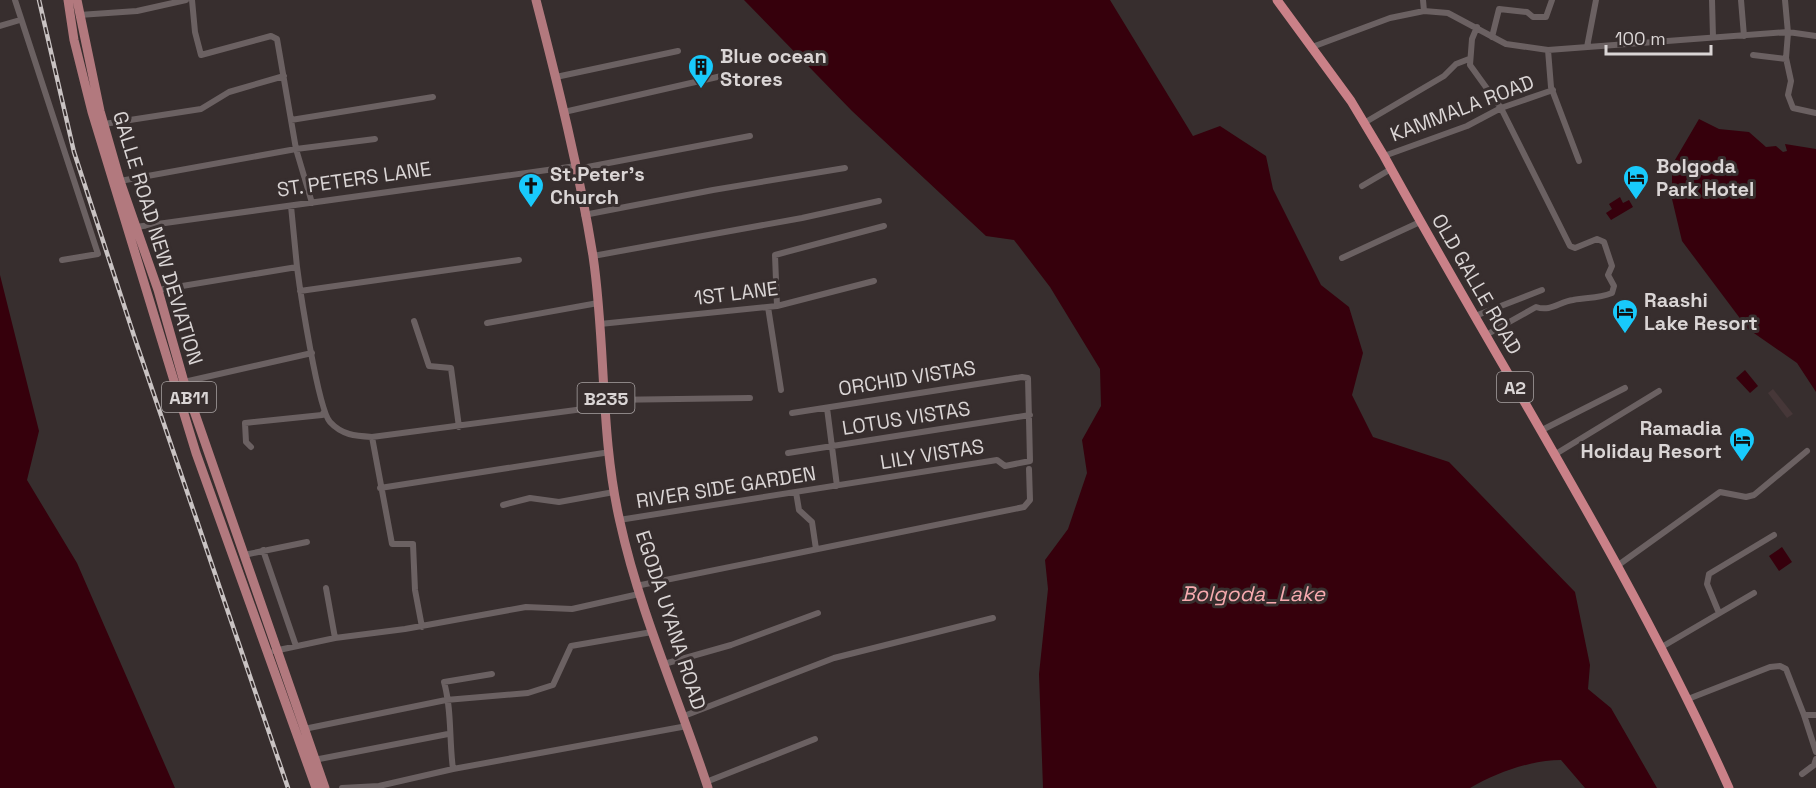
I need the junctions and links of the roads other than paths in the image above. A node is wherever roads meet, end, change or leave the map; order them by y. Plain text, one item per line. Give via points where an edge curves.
1 (15, 0) edge
2 (68, 0) edge
3 (77, 0) edge
4 (186, 0) edge
5 (192, 0) edge
6 (536, 0) edge
7 (1277, 0) edge
8 (1424, 0) edge
9 (1552, 0) edge
10 (1596, 0) edge
11 (1712, 0) edge
12 (1741, 0) edge
13 (1785, 0) edge
14 (1424, 11) junction
15 (79, 15) junction
16 (20, 20) junction
17 (0, 26) edge
18 (1477, 27) junction
19 (1788, 32) junction
20 (1744, 36) junction
21 (1816, 36) edge
22 (1492, 37) junction
23 (1713, 37) junction
24 (1312, 47) junction
25 (1587, 47) junction
26 (1548, 50) junction
27 (678, 51) dead end
28 (1753, 55) dead end
29 (1469, 59) junction
30 (1786, 59) junction
31 (726, 75) dead end
32 (284, 76) junction
33 (556, 77) junction
34 (1552, 90) junction
35 (433, 97) dead end
36 (1502, 108) junction
37 (564, 112) junction
38 (1816, 113) edge
39 (291, 120) junction
40 (1364, 123) junction
41 (104, 124) junction
42 (750, 136) dead end
43 (375, 140) dead end
44 (296, 149) junction
45 (1384, 156) junction
46 (1579, 161) dead end
47 (577, 168) junction
48 (845, 168) dead end
49 (1391, 169) junction
50 (120, 182) junction
51 (1362, 186) dead end
52 (879, 201) dead end
53 (312, 202) junction
54 (291, 206) junction
55 (584, 215) junction
56 (1420, 222) junction
57 (884, 226) dead end
58 (136, 227) junction
59 (592, 256) junction
60 (1342, 258) dead end
61 (62, 260) dead end
62 (519, 260) dead end
63 (297, 267) junction
64 (874, 281) dead end
65 (158, 290) junction
66 (1542, 290) dead end
67 (300, 291) junction
68 (598, 303) junction
69 (777, 306) junction
70 (768, 307) junction
71 (1475, 316) junction
72 (414, 321) dead end
73 (486, 323) dead end
74 (600, 324) junction
75 (1486, 335) junction
76 (312, 353) junction
77 (184, 382) junction
78 (1625, 388) dead end
79 (781, 390) dead end
80 (1659, 391) dead end
81 (750, 398) dead end
82 (607, 403) junction
83 (827, 408) junction
84 (324, 412) junction
85 (792, 413) dead end
86 (1030, 415) junction
87 (459, 427) junction
88 (1540, 431) junction
89 (372, 437) junction
90 (251, 447) dead end
91 (832, 447) junction
92 (1807, 451) dead end
93 (610, 452) junction
94 (788, 453) dead end
95 (1554, 455) junction
96 (1029, 469) dead end
97 (837, 486) junction
98 (380, 488) junction
99 (614, 492) junction
100 (796, 492) junction
101 (502, 505) dead end
102 (619, 520) junction
103 (1774, 535) dead end
104 (307, 542) dead end
105 (816, 549) junction
106 (263, 550) junction
107 (244, 555) junction
108 (1617, 566) junction
109 (326, 588) dead end
110 (638, 590) junction
111 (1754, 593) dead end
112 (818, 613) dead end
113 (1719, 614) junction
114 (993, 618) dead end
115 (422, 627) junction
116 (652, 632) junction
117 (335, 638) junction
118 (296, 646) junction
119 (1660, 648) junction
120 (272, 652) junction
121 (664, 664) junction
122 (492, 674) dead end
123 (1688, 699) junction
124 (449, 700) junction
125 (1804, 715) junction
126 (1816, 715) edge
127 (684, 716) junction
128 (687, 726) junction
129 (304, 729) junction
130 (448, 734) junction
131 (815, 739) dead end
132 (1816, 752) edge
133 (1816, 759) edge
134 (313, 760) junction
135 (453, 769) junction
136 (1802, 774) dead end
137 (707, 785) edge
138 (315, 788) edge
139 (325, 788) edge
140 (342, 788) edge
141 (1729, 788) edge

1 - 16 street
2 - 120 main road, GALLE ROAD NEW DEVIATION / AB11 via 74,40 109,169 196,453
3 - 15 main road, GALLE ROAD NEW DEVIATION / AB11
4 - 15 street via 137,11
5 - 32 street via 201,55 271,36 277,39
6 - 33 main road, EGODA UYANA ROAD / B235
7 - 24 highway, OLD GALLE ROAD / A2
8 - 14 street
9 - 22 street via 1546,16 1499,9
10 - 25 street
11 - 23 street
12 - 20 street
13 - 19 street
14 - 18 street via 1448,13
14 - 24 street via 1390,18
15 - 41 main road, GALLE ROAD NEW DEVIATION / AB11
16 - 17 street
16 - 61 street via 98,254
18 - 22 street
18 - 29 street
19 - 20 street
19 - 21 street
19 - 30 street
20 - 23 street
22 - 26 street via 1506,44
23 - 25 street
24 - 40 highway, OLD GALLE ROAD / A2
25 - 26 street
26 - 34 street
27 - 33 street
28 - 30 street
29 - 36 street
29 - 40 street
30 - 38 street via 1791,81 1788,95 1793,108
31 - 37 street
32 - 39 street
32 - 41 street via 229,92 201,109
33 - 37 main road, EGODA UYANA ROAD / B235
34 - 36 street, KAMMALA ROAD
34 - 46 street
35 - 39 street
36 - 45 street, KAMMALA ROAD via 1467,126
36 - 75 street via 1570,246 1575,248 1598,239 1604,242 1612,266 1608,274 1614,291 1548,309 1536,307
37 - 47 main road, EGODA UYANA ROAD / B235
39 - 44 street
40 - 45 highway, OLD GALLE ROAD / A2
41 - 50 main road, GALLE ROAD NEW DEVIATION / AB11
42 - 47 street, ST. PETERS LANE
43 - 44 street
44 - 50 street
44 - 53 street
45 - 49 highway, OLD GALLE ROAD / A2
47 - 53 street, ST. PETERS LANE
47 - 55 main road, EGODA UYANA ROAD / B235
48 - 55 street
49 - 51 street
49 - 56 highway, OLD GALLE ROAD / A2
50 - 58 main road, GALLE ROAD NEW DEVIATION / AB11
52 - 59 street
53 - 54 street, ST. PETERS LANE
54 - 58 street, ST. PETERS LANE
54 - 63 street
55 - 59 main road, EGODA UYANA ROAD / B235
56 - 60 street
56 - 71 highway, OLD GALLE ROAD / A2
57 - 69 street via 775,255
58 - 65 main road, GALLE ROAD NEW DEVIATION / AB11
59 - 68 main road, EGODA UYANA ROAD / B235
62 - 67 street
63 - 65 street
63 - 67 street
64 - 69 street, 1ST LANE
65 - 77 main road, GALLE ROAD NEW DEVIATION / AB11
66 - 71 street
67 - 76 street
68 - 73 street
68 - 74 main road, EGODA UYANA ROAD / B235
69 - 70 street, 1ST LANE
70 - 74 street, 1ST LANE
70 - 79 street
71 - 75 highway, OLD GALLE ROAD / A2
72 - 87 street via 429,366 451,368
74 - 82 main road, EGODA UYANA ROAD / B235
75 - 88 highway, OLD GALLE ROAD / A2
76 - 77 street
76 - 84 street
77 - 107 main road, GALLE ROAD NEW DEVIATION / AB11
78 - 88 street
80 - 95 street
81 - 82 street
82 - 87 street
82 - 93 main road, EGODA UYANA ROAD / B235
83 - 85 street, ORCHID VISTAS
83 - 86 street, ORCHID VISTAS via 1022,377 1028,378
83 - 91 street
84 - 89 street via 329,421 349,436
84 - 90 street via 303,418 245,423 246,442
86 - 91 street, LOTUS VISTAS
86 - 97 street, LILY VISTAS via 1030,461 1005,466 997,460
87 - 89 street
88 - 95 highway, OLD GALLE ROAD / A2
89 - 98 street
91 - 94 street, LOTUS VISTAS
91 - 97 street
92 - 108 street via 1754,495 1720,492
93 - 98 street
93 - 99 main road, EGODA UYANA ROAD / B235
95 - 108 highway, OLD GALLE ROAD / A2
96 - 105 street via 1030,501 1024,507
97 - 100 street, RIVER SIDE GARDEN
98 - 115 street via 392,544 413,544
99 - 101 street via 559,502 530,498
99 - 102 main road, EGODA UYANA ROAD / B235
100 - 102 street, RIVER SIDE GARDEN
100 - 105 street via 799,510 812,522
102 - 110 main road, EGODA UYANA ROAD / B235
103 - 113 street via 1709,574 1707,584
104 - 106 street
105 - 110 street
106 - 107 street
106 - 118 street
107 - 120 main road, GALLE ROAD NEW DEVIATION / AB11
108 - 119 highway, OLD GALLE ROAD / A2
109 - 117 street
110 - 115 street via 572,609 526,607
110 - 116 main road, EGODA UYANA ROAD / B235
111 - 113 street
112 - 121 street via 731,645
113 - 119 street
114 - 127 street via 834,658
115 - 117 street
116 - 121 main road, EGODA UYANA ROAD / B235
116 - 124 street via 571,646 553,685 528,693
117 - 118 street
118 - 120 street
119 - 123 highway, OLD GALLE ROAD / A2
120 - 129 main road, GALLE ROAD NEW DEVIATION / AB11
120 - 138 main road, GALLE ROAD NEW DEVIATION / AB11 via 286,712
121 - 127 main road, EGODA UYANA ROAD / B235
122 - 124 street via 444,682
123 - 125 street via 1780,666 1786,669
123 - 141 highway, OLD GALLE ROAD / A2
124 - 129 street
124 - 130 street
125 - 126 street
125 - 132 street
127 - 128 main road, EGODA UYANA ROAD / B235
128 - 135 street
128 - 137 main road, EGODA UYANA ROAD / B235
129 - 134 main road, GALLE ROAD NEW DEVIATION / AB11
130 - 134 street
130 - 135 street
131 - 137 street
133 - 136 street
134 - 139 main road, GALLE ROAD NEW DEVIATION / AB11
135 - 140 street via 379,786

